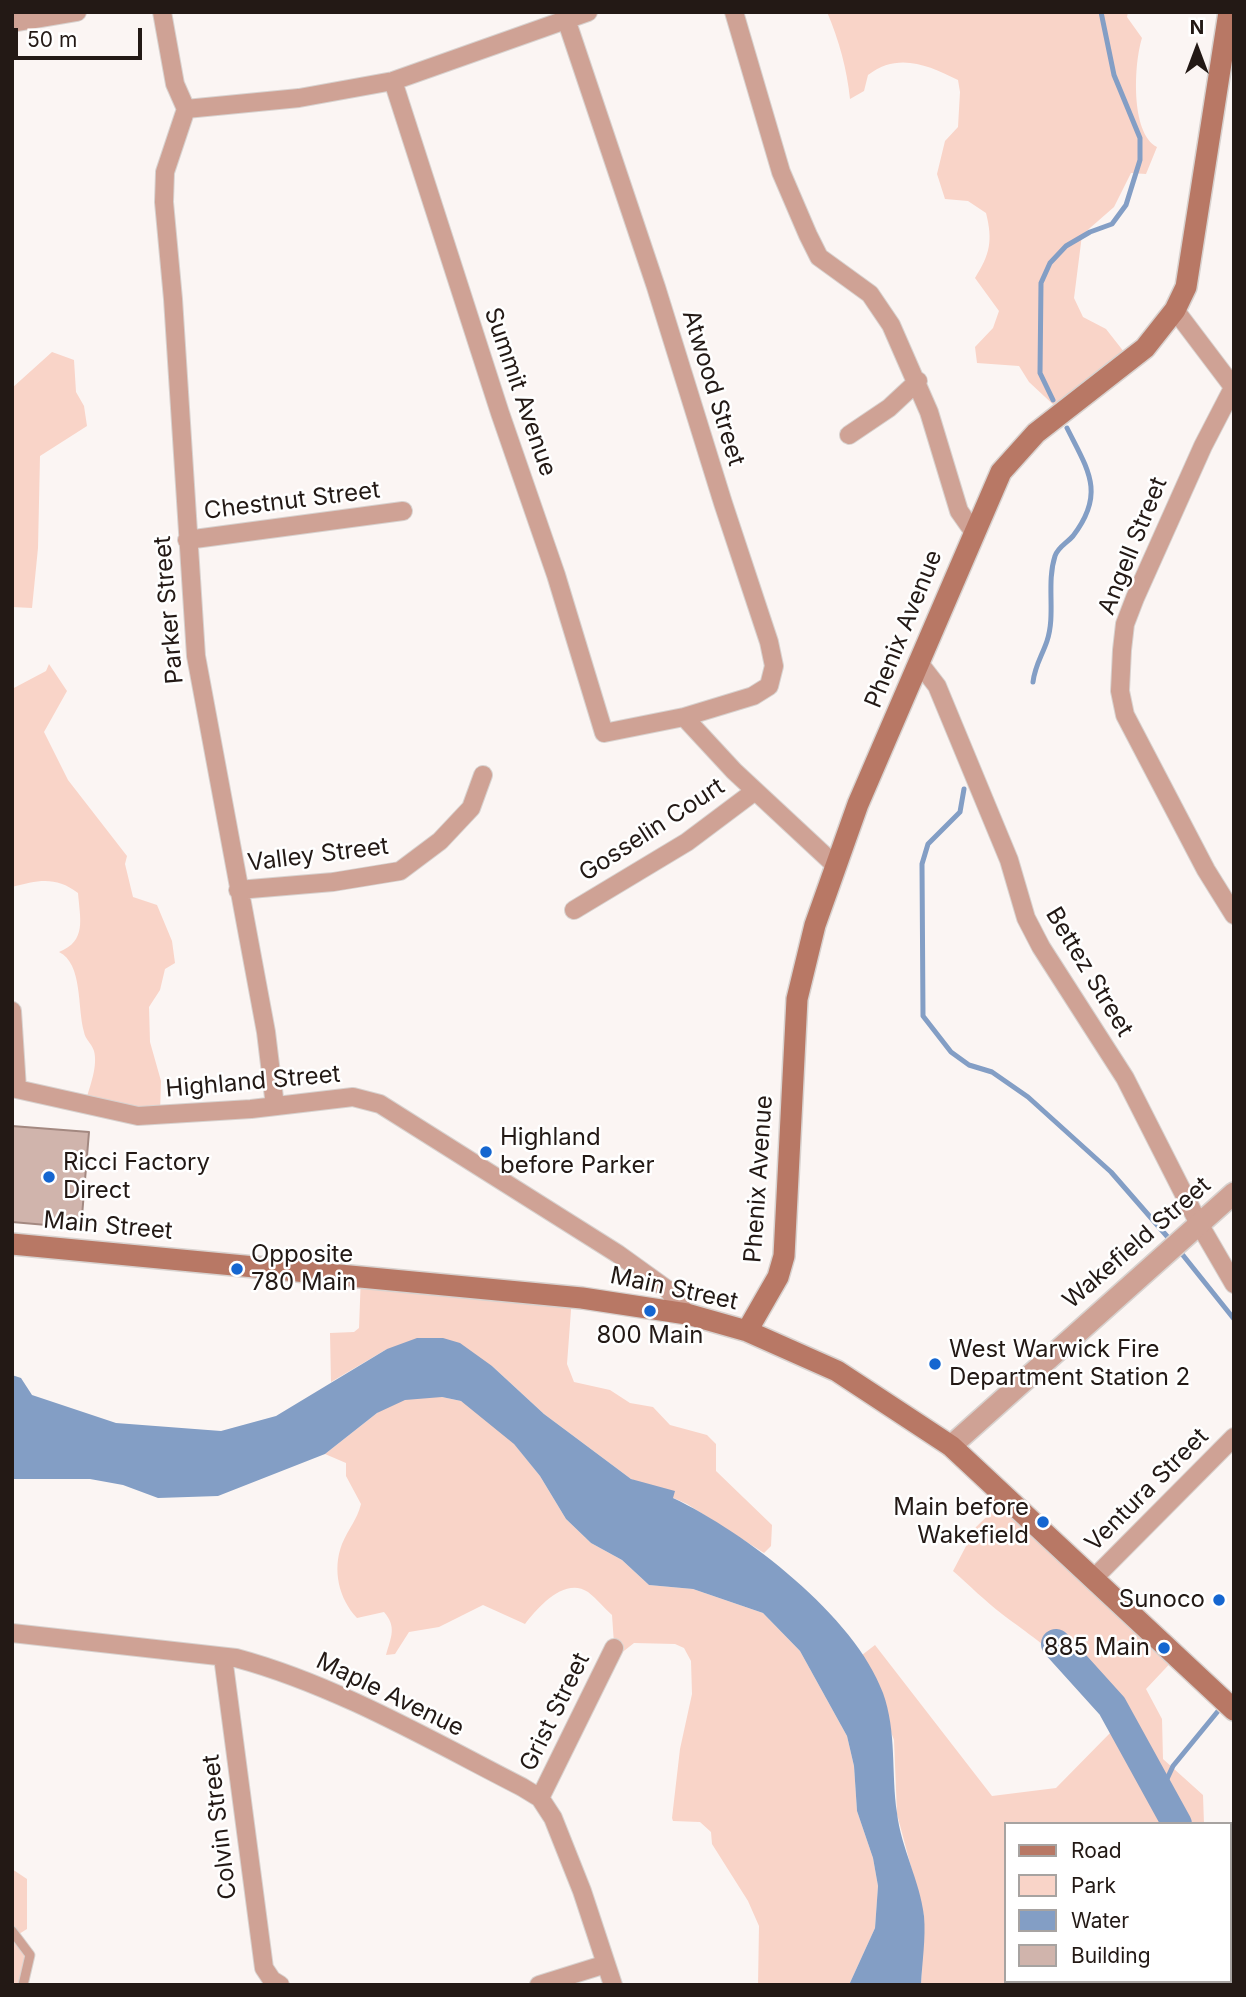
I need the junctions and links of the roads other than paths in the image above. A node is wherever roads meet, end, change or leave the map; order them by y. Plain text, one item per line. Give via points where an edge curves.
1 (78, 12) edge
2 (162, 12) edge
3 (588, 12) edge
4 (734, 12) edge
5 (1229, 12) edge
6 (555, 18) edge
7 (12, 23) edge
8 (1226, 68) edge
9 (393, 81) junction
10 (186, 109) junction
11 (1175, 310) junction
12 (918, 381) junction
13 (1233, 388) edge
14 (849, 435) dead end
15 (403, 511) dead end
16 (973, 531) junction
17 (187, 540) junction
18 (920, 664) junction
19 (684, 717) junction
20 (483, 775) dead end
21 (755, 791) junction
22 (836, 866) junction
23 (238, 890) junction
24 (574, 910) dead end
25 (1234, 915) edge
26 (12, 1011) edge
27 (14, 1088) edge
28 (275, 1105) junction
29 (1234, 1193) edge
30 (1198, 1222) junction
31 (12, 1244) edge
32 (1234, 1284) edge
33 (687, 1314) junction
34 (747, 1331) junction
35 (1234, 1437) edge
36 (951, 1446) junction
37 (1094, 1578) junction
38 (12, 1633) edge
39 (614, 1648) dead end
40 (223, 1657) junction
41 (1229, 1703) edge
42 (540, 1798) junction
43 (12, 1931) edge
44 (606, 1964) junction
45 (23, 1985) edge
46 (280, 1985) edge
47 (539, 1985) edge
48 (613, 1985) edge

1 - 7 street
2 - 10 street via 175,84
3 - 6 street
4 - 12 street via 781,172 808,235 820,257 870,294
5 - 8 main road, Phenix Avenue
6 - 9 street
6 - 19 street, Atwood Street via 656,287 774,666 769,686 753,696
8 - 11 main road, Phenix Avenue via 1186,287
9 - 10 street via 299,98
9 - 19 street, Summit Avenue via 604,733
10 - 17 street, Parker Street via 165,172 164,202
11 - 13 street
11 - 16 main road, Phenix Avenue via 1145,348 1020,450 1000,472
12 - 14 street
12 - 16 street via 959,511
13 - 25 street, Angell Street via 1125,624 1120,691 1125,715 1146,759
15 - 17 street, Chestnut Street
16 - 18 main road, Phenix Avenue
17 - 23 street, Parker Street via 199,685
18 - 22 main road, Phenix Avenue
18 - 30 street, Bettez Street via 937,686 1009,860 1026,918 1125,1078
19 - 21 street
20 - 23 street, Valley Street via 471,808 440,841 400,872
21 - 22 street
21 - 24 street, Gosselin Court via 687,842
22 - 34 main road, Phenix Avenue via 815,925 797,999 784,1256
23 - 28 street, Parker Street
26 - 27 street
27 - 28 street, Highland Street via 138,1116
28 - 33 street, Highland Street via 353,1097 380,1104 618,1254 668,1290
29 - 30 street, Wakefield Street
30 - 32 street, Bettez Street
30 - 36 street, Wakefield Street
31 - 33 main road, Main Street via 582,1298
33 - 34 main road, Main Street
34 - 36 main road, Main Street via 837,1371
35 - 37 street, Ventura Street
36 - 37 main road, Main Street
37 - 41 main road, Main Street
38 - 40 street, Maple Avenue
39 - 42 street, Grist Street
40 - 42 street, Maple Avenue via 269,1666 320,1687
40 - 46 street, Colvin Street via 264,1968
42 - 44 street via 563,1842
43 - 45 lane via 30,1955
44 - 47 street
44 - 48 street

